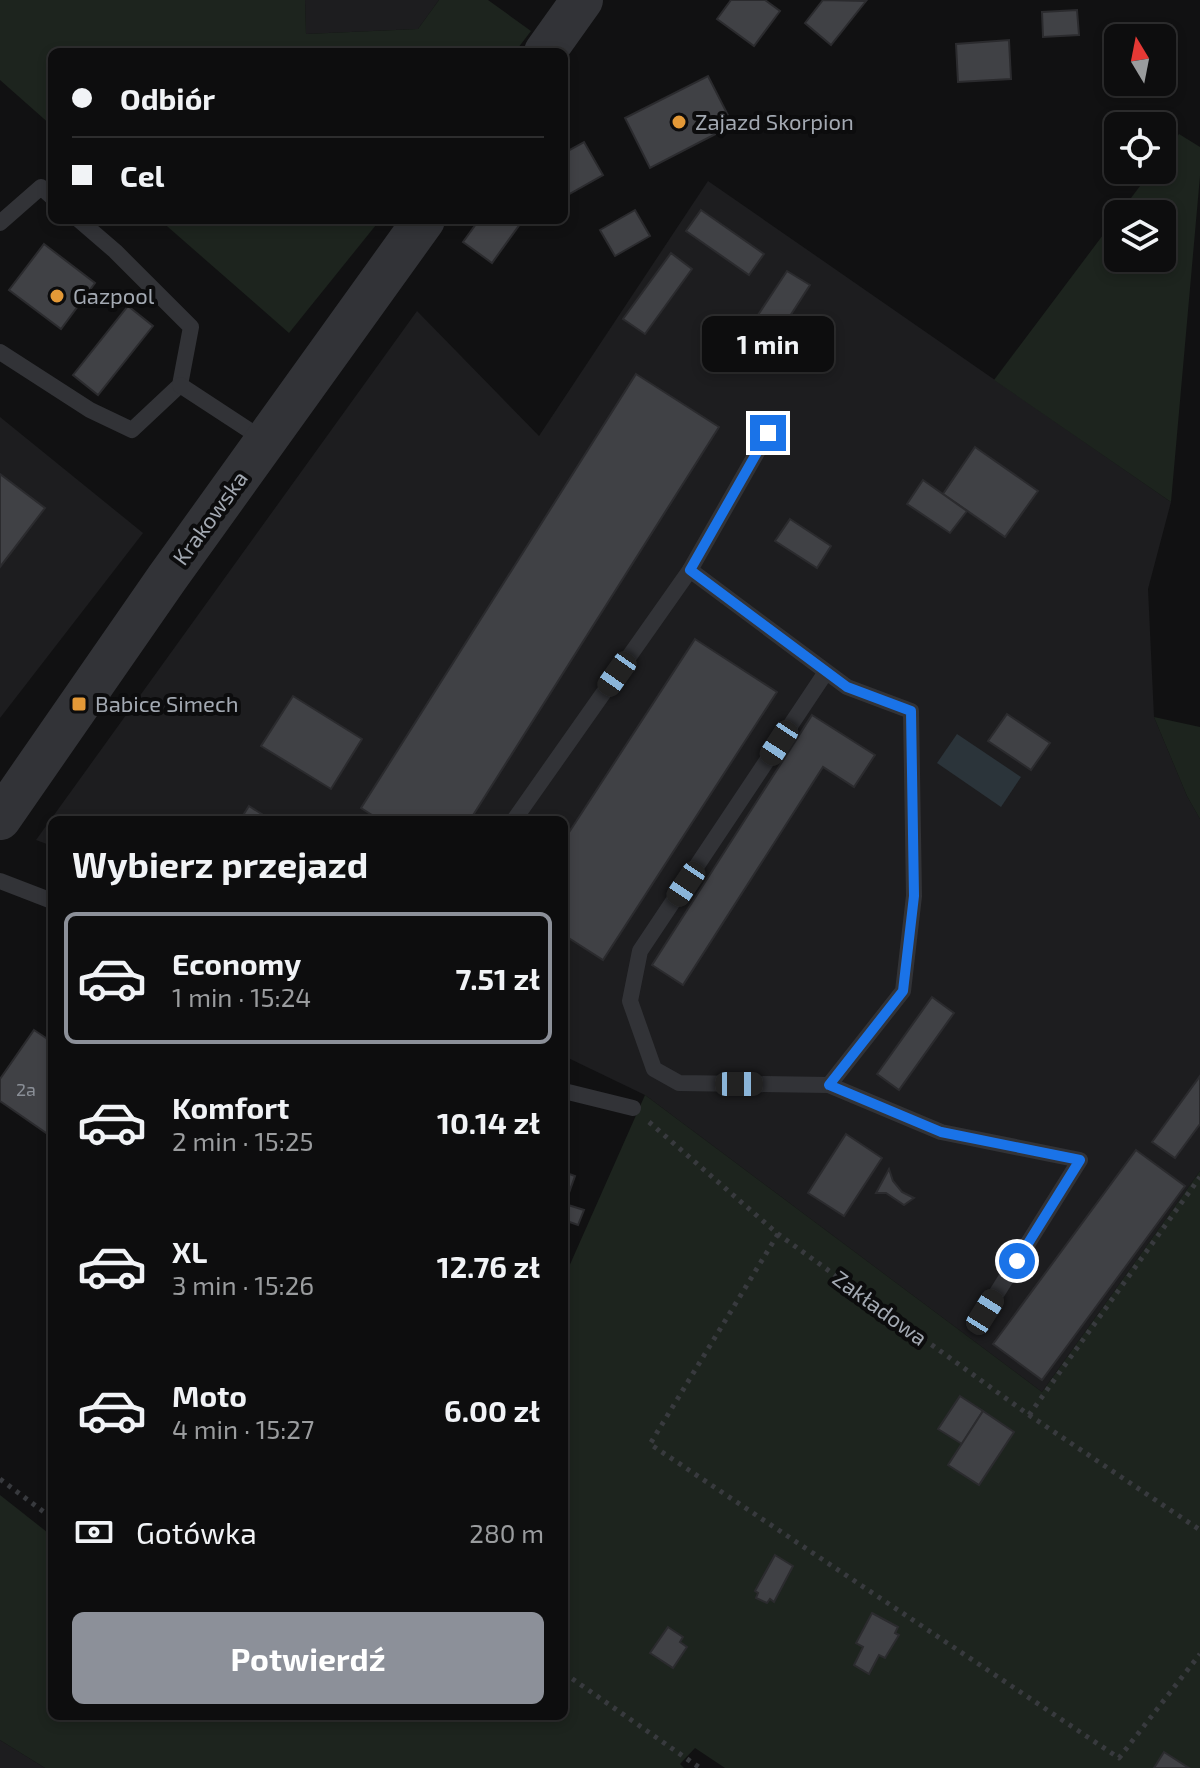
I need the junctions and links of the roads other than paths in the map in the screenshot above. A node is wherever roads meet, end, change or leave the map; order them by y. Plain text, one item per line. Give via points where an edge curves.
1 (582, 0) edge
2 (548, 48) edge
3 (48, 193) edge
4 (0, 223) edge
5 (84, 224) edge
6 (421, 224) edge
7 (0, 352) edge
8 (180, 385) junction
9 (768, 433) dead end
10 (265, 441) junction
11 (690, 570) junction
12 (826, 672) junction
13 (517, 816) edge
14 (0, 819) edge
15 (0, 881) edge
16 (48, 899) edge
17 (829, 1085) junction
18 (568, 1092) edge
19 (633, 1108) road end
20 (985, 1312) dead end

1 - 2 street
3 - 4 lane via 41,187
5 - 8 lane via 191,327
6 - 10 street, Krakowska
7 - 8 lane via 90,410 132,430
8 - 10 lane
9 - 11 lane
10 - 14 street, Krakowska
11 - 12 lane
11 - 13 lane
12 - 17 lane via 847,687 911,711 914,896 903,991
12 - 17 lane via 640,951 630,1001 654,1069 679,1083
15 - 16 lane
17 - 20 lane via 941,1132 1080,1160
18 - 19 lane

